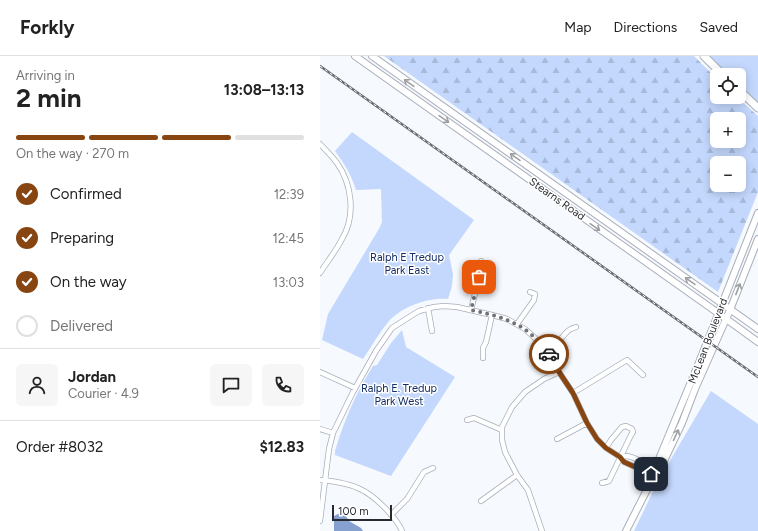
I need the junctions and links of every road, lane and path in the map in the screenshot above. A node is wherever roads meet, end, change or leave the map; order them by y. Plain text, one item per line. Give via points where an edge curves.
1 (355, 56) edge
2 (372, 56) edge
3 (704, 56) edge
4 (716, 68) edge
5 (746, 97) edge
6 (758, 108) edge
7 (320, 144) edge
8 (758, 213) edge
9 (758, 239) edge
10 (481, 261) dead end
11 (320, 273) edge
12 (530, 292) dead end
13 (722, 303) junction
14 (428, 308) junction
15 (471, 310) junction
16 (730, 310) junction
17 (718, 313) junction
18 (492, 315) junction
19 (726, 319) junction
20 (517, 324) junction
21 (576, 327) dead end
22 (758, 329) edge
23 (432, 330) dead end
24 (758, 342) edge
25 (548, 352) junction
26 (483, 358) dead end
27 (320, 372) edge
28 (559, 372) junction
29 (643, 375) dead end
30 (355, 388) junction
31 (573, 393) junction
32 (467, 420) dead end
33 (587, 423) junction
34 (320, 429) edge
35 (502, 430) junction
36 (333, 433) junction
37 (557, 439) dead end
38 (606, 448) junction
39 (620, 457) junction
40 (433, 468) dead end
41 (657, 470) junction
42 (517, 475) junction
43 (322, 480) edge
44 (602, 483) dead end
45 (481, 501) dead end
46 (391, 515) junction
47 (320, 521) edge
48 (402, 531) edge
49 (542, 531) edge
50 (626, 531) edge

1 -> 17 main road, Stearns Road
13 -> 2 main road, Stearns Road
3 - 4 main road
5 - 6 main road
7 - 11 street via 337,163 344,176 351,204 348,228
8 - 13 main road, McLean Boulevard
16 -> 9 main road, McLean Boulevard
10 - 15 street
12 - 20 street via 535,294 534,300
13 - 16 main road, Stearns Road
13 - 17 main road, McLean Boulevard
14 - 15 street via 444,306
14 - 23 street
14 - 30 street via 392,328
15 - 18 street
16 - 19 main road, McLean Boulevard
16 - 22 main road, Stearns Road
17 - 19 main road, Stearns Road
17 - 41 main road, McLean Boulevard via 659,459
18 - 20 street
18 - 26 street via 483,348
19 - 24 main road, Stearns Road
41 -> 19 main road, McLean Boulevard via 676,436
20 - 25 street
21 - 25 street via 567,331
25 - 28 street
27 - 30 street
28 - 31 street
28 - 35 street via 525,392 512,407
29 - 31 street via 627,360
30 - 36 street
31 - 33 street
32 - 35 street via 474,418
33 - 37 street
33 - 38 street
34 - 36 street
35 - 42 street via 505,452
36 - 43 street
38 - 39 street
38 - 39 street via 620,428 631,428 632,432
39 - 41 street via 627,456
39 - 44 street via 609,481
40 - 46 street via 424,472 407,498
41 - 50 main road, McLean Boulevard
42 - 45 street
42 - 49 street via 528,490
43 - 46 street via 361,489
43 - 47 street
46 - 48 street

